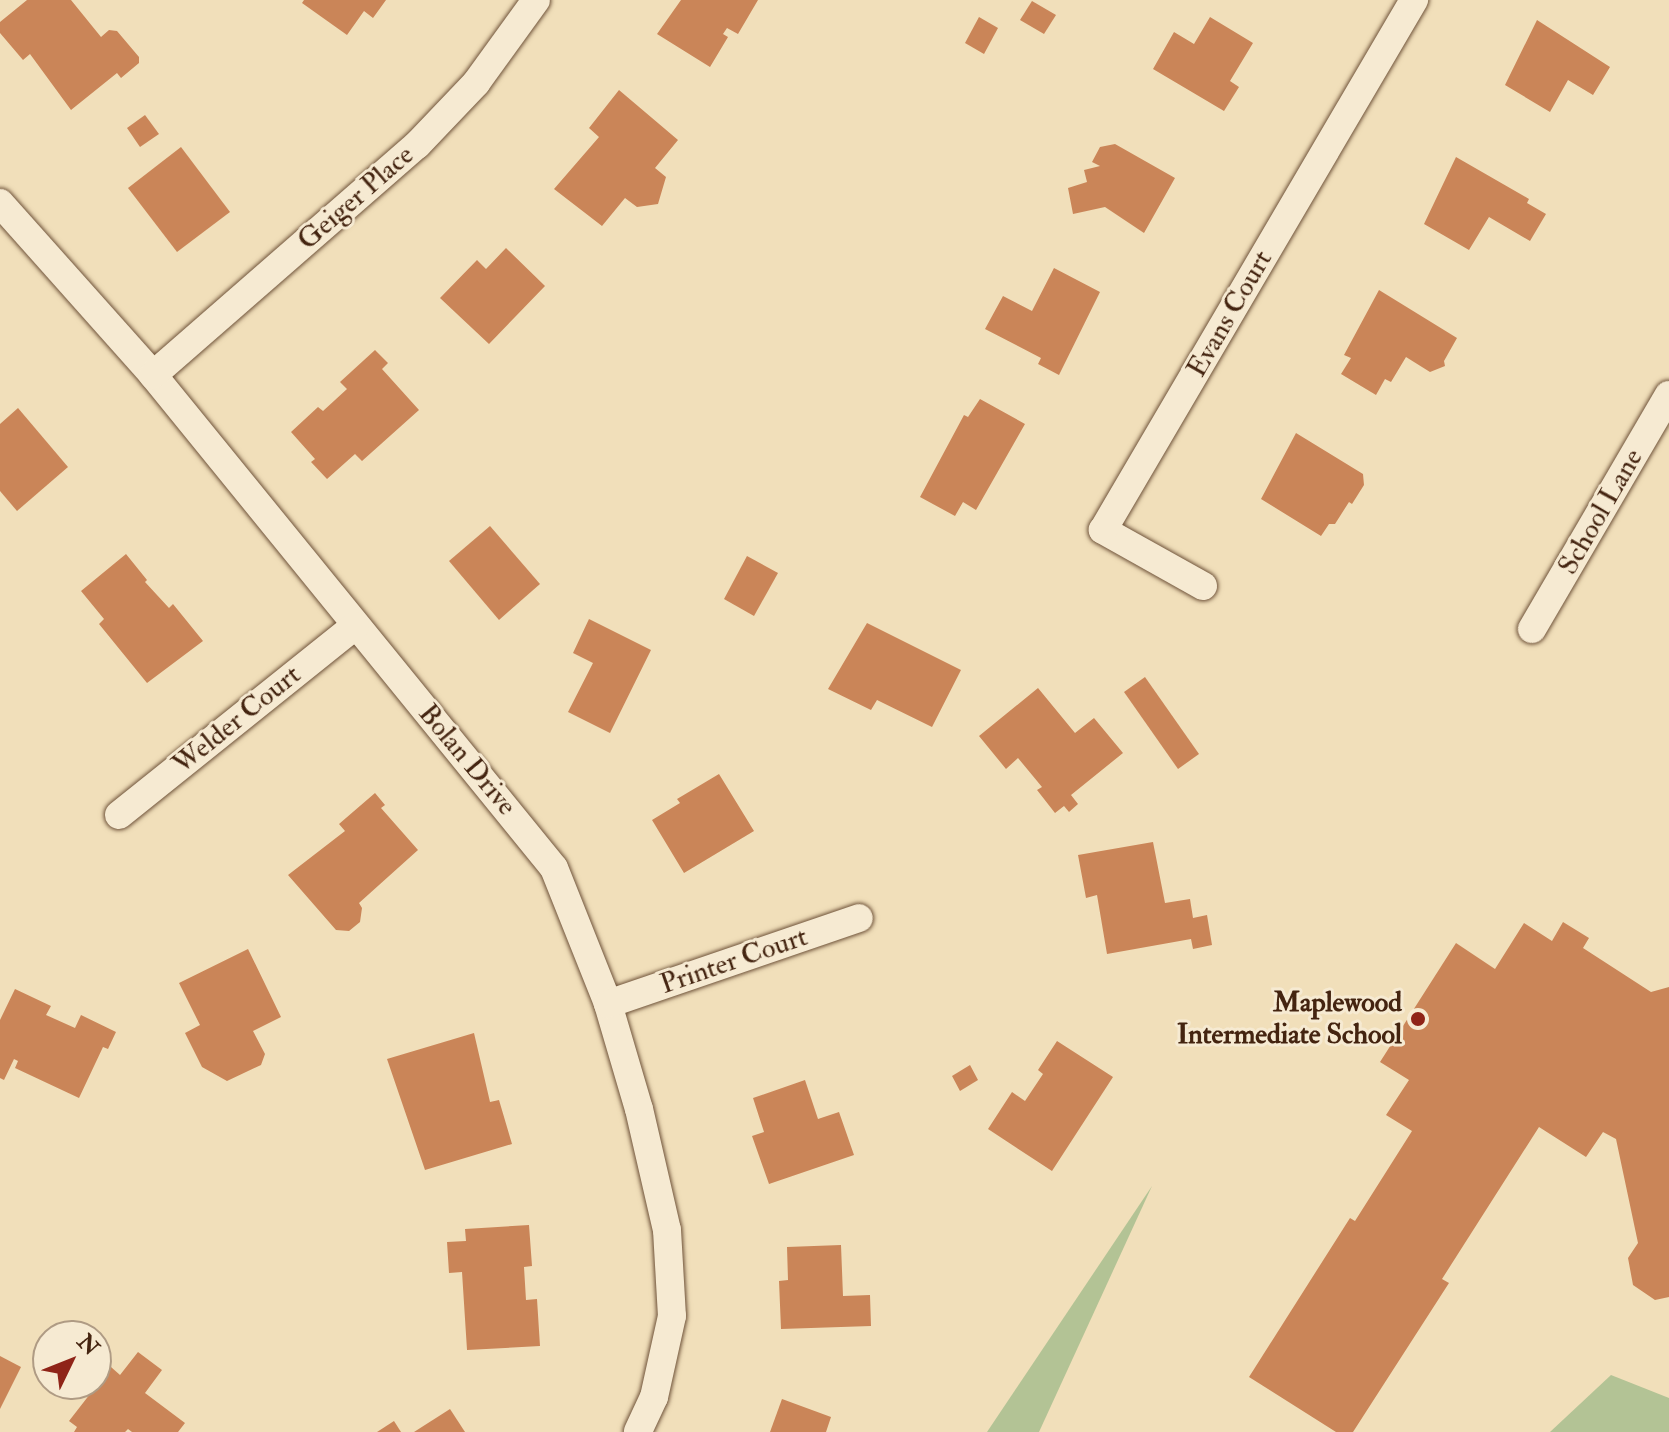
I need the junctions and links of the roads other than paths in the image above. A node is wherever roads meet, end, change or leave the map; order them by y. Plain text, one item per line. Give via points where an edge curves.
1 (536, 0) edge
2 (1414, 0) edge
3 (0, 203) edge
4 (153, 375) junction
5 (1669, 395) edge
6 (1203, 586) dead end
7 (355, 626) junction
8 (1532, 629) dead end
9 (119, 815) dead end
10 (859, 918) dead end
11 (608, 1004) junction
12 (638, 1432) edge

1 - 4 street, Geiger Place via 476,83 417,145
2 - 6 street, Evans Court via 1103,530
3 - 4 street, Bolan Drive
4 - 7 street, Bolan Drive
5 - 8 street, School Lane
7 - 9 street, Welder Court
7 - 11 street, Bolan Drive via 554,868
10 - 11 street, Printer Court
11 - 12 street, Bolan Drive via 639,1109 668,1244 672,1316 654,1397

